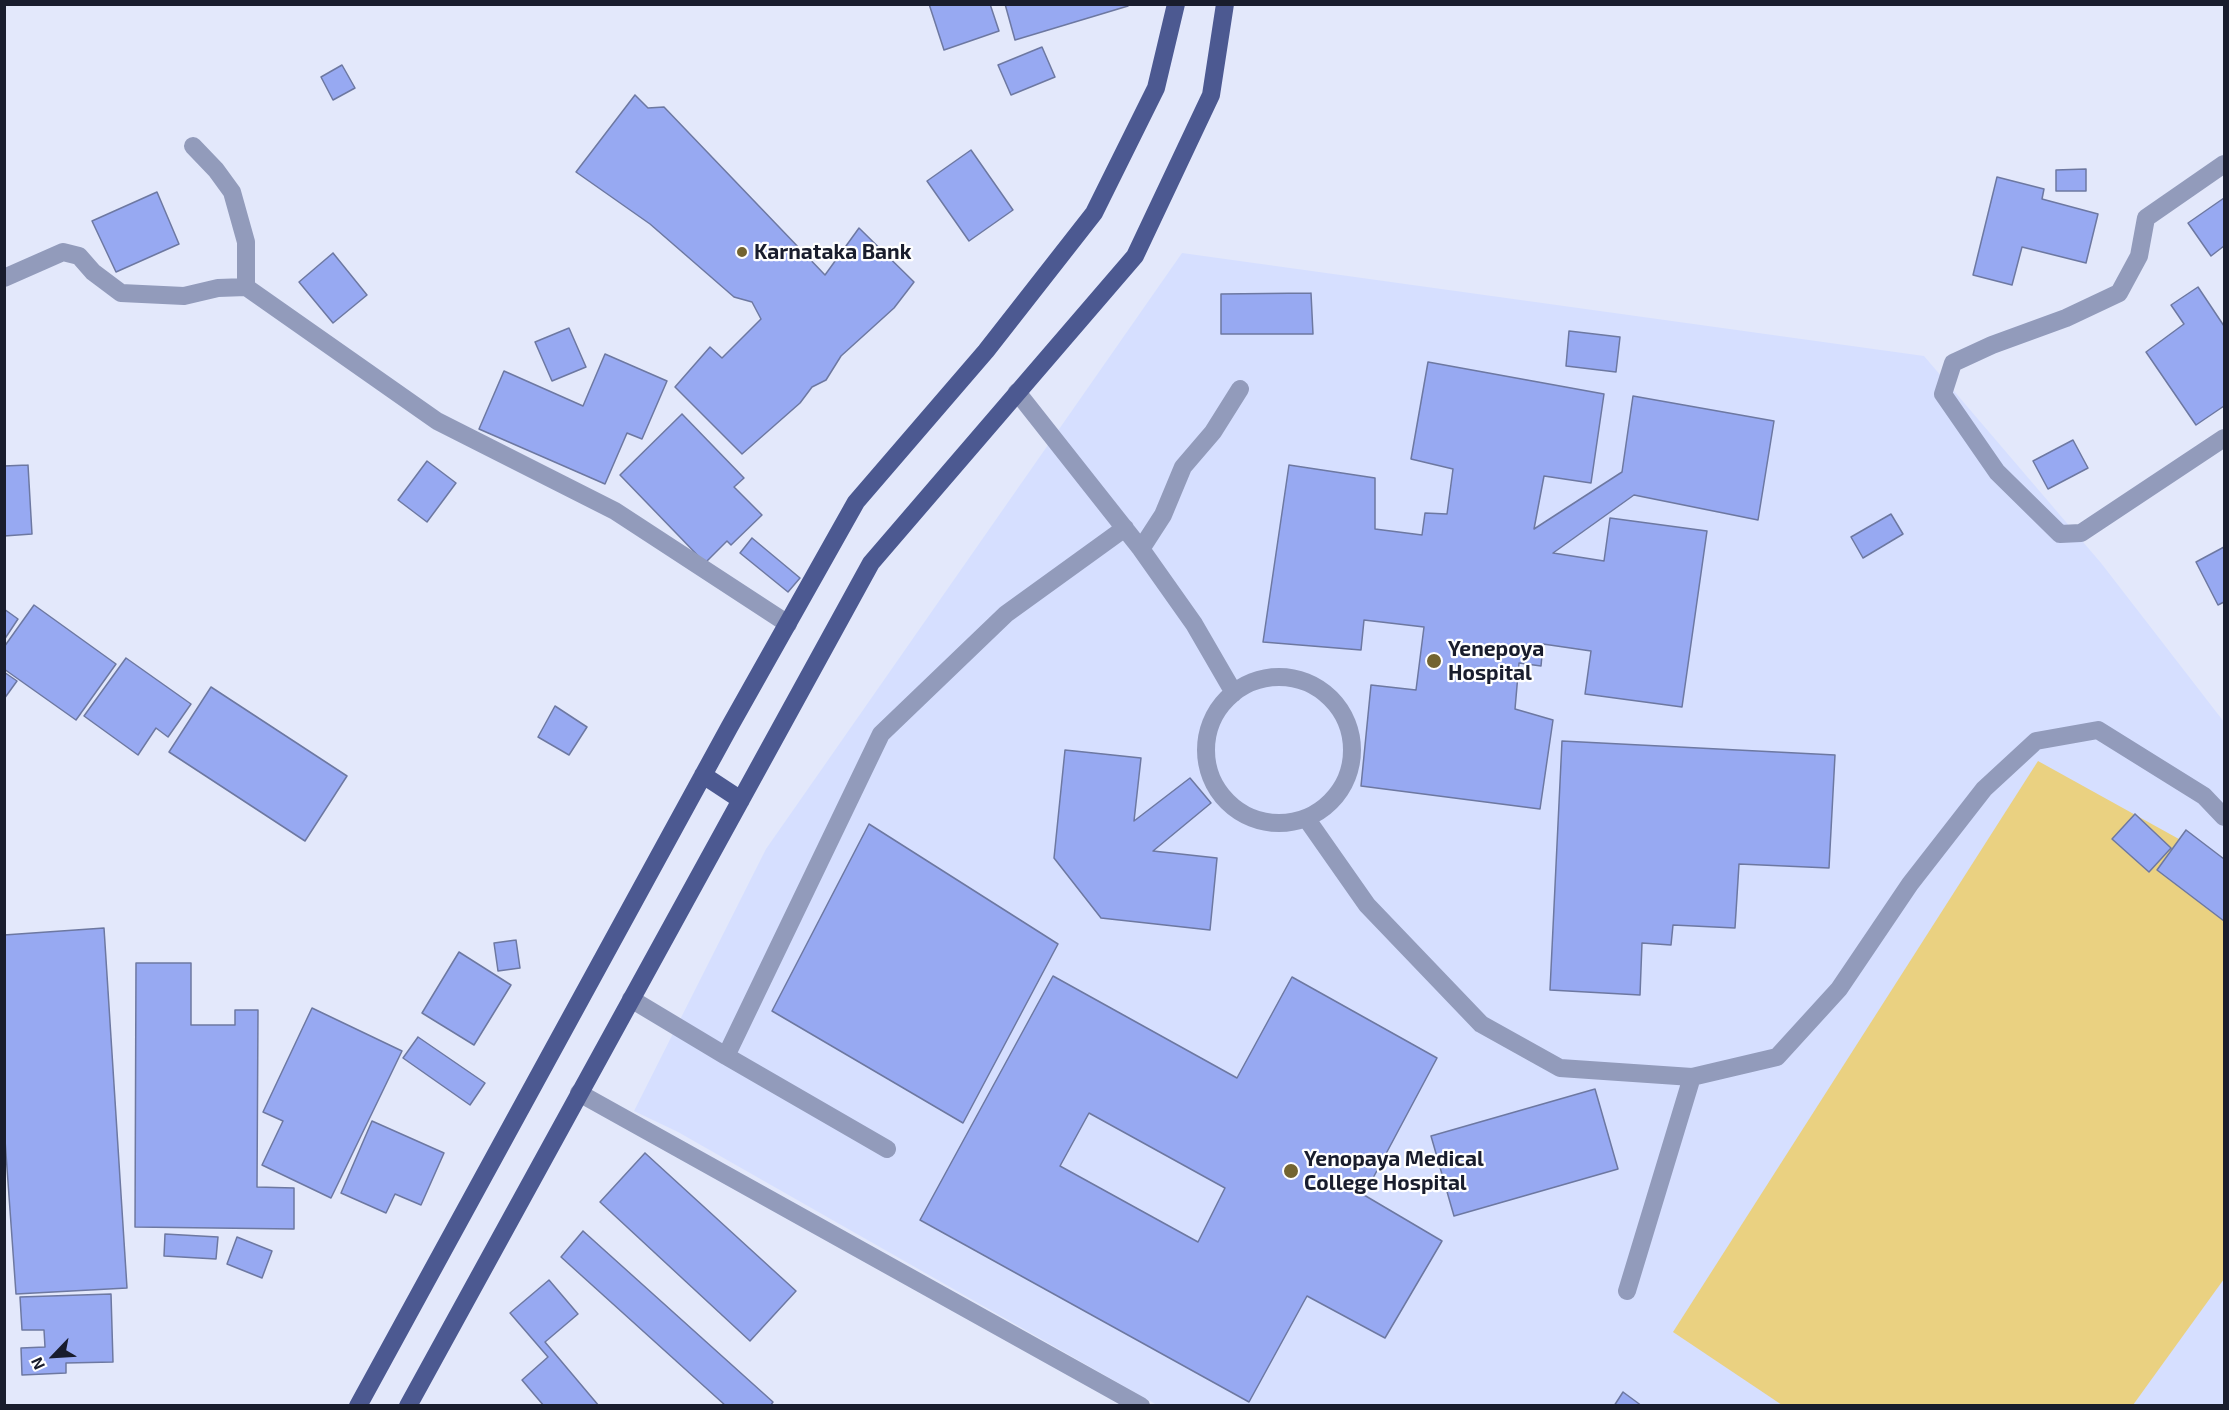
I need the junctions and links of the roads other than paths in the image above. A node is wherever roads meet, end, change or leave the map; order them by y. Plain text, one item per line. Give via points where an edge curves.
1 (1176, 4) edge
2 (1225, 4) edge
3 (194, 146) dead end
4 (2224, 164) edge
5 (4, 278) edge
6 (246, 287) junction
7 (1240, 389) dead end
8 (1017, 392) junction
9 (2224, 438) edge
10 (1125, 528) junction
11 (1141, 549) junction
12 (788, 624) junction
13 (1234, 693) junction
14 (703, 776) junction
15 (741, 800) junction
16 (2224, 817) edge
17 (1306, 818) junction
18 (631, 999) junction
19 (726, 1056) junction
20 (1692, 1077) junction
21 (579, 1093) junction
22 (887, 1149) dead end
23 (1627, 1291) dead end
24 (358, 1406) edge
25 (408, 1406) edge
26 (1141, 1406) edge

1 - 12 main road via 1156,88 1094,213 986,351 856,502
2 - 8 main road via 1211,95 1135,256
3 - 6 street via 232,192 246,242
4 - 9 street via 2146,218 2139,256 2119,293 1953,363 1943,394 1997,472 2060,534 2081,533
5 - 6 street via 63,252 79,256 121,293 184,296 218,288
6 - 12 street via 437,421 615,511
7 - 11 street via 1213,432 1183,467 1163,515
8 - 10 street
8 - 15 main road via 871,563
10 - 11 street
10 - 19 street via 1006,614 881,734
11 - 13 street via 1194,624
12 - 14 main road
13 - 17 street via 1211,721 1206,745 1208,771 1220,794 1238,812 1261,821 1284,824
13 - 17 street via 1245,684 1270,677 1296,679 1326,695 1346,722 1350,768 1341,789 1326,806
14 - 15 main road
14 - 24 main road
15 - 18 main road
16 - 20 street via 2204,796 2098,730 2036,741 1984,789 1910,884 1839,989 1777,1057
17 - 20 street via 1367,905 1481,1024 1560,1068
18 - 19 street
18 - 21 main road
19 - 22 street
20 - 23 street
21 - 25 main road
21 - 26 street

